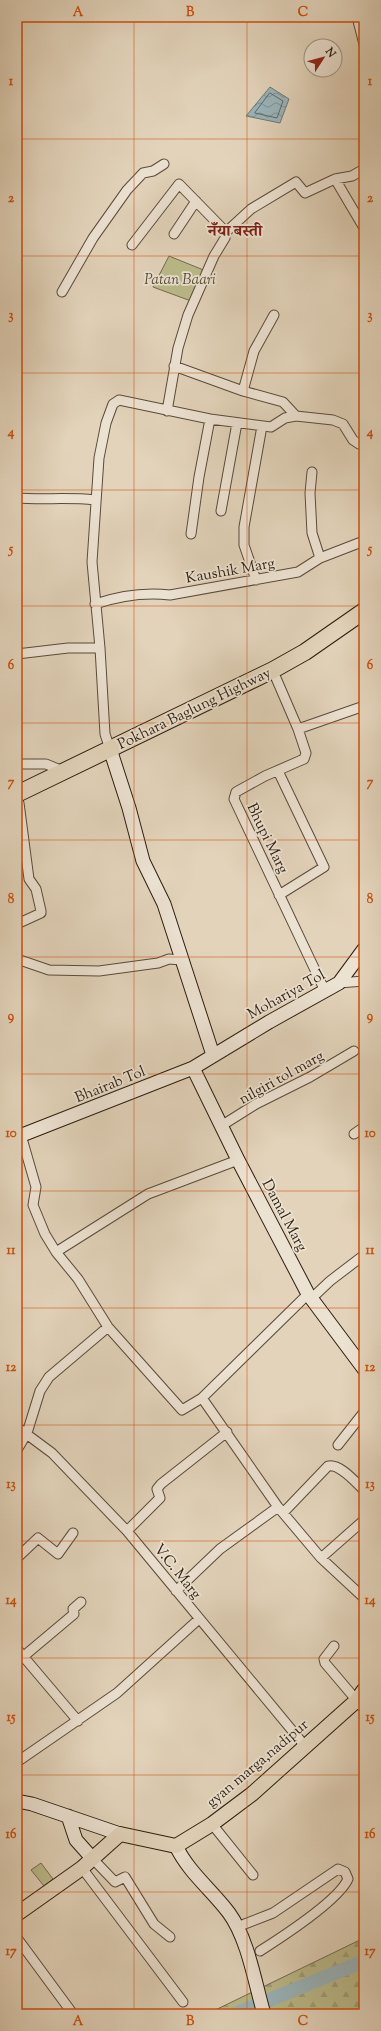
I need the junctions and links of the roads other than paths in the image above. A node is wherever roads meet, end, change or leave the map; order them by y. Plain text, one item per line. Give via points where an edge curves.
1 (357, 17) edge
2 (362, 31) edge
3 (364, 44) edge
4 (164, 164) dead end
5 (364, 169) edge
6 (335, 179) junction
7 (196, 201) junction
8 (360, 214) edge
9 (364, 228) edge
10 (226, 232) junction
11 (174, 234) dead end
12 (132, 245) dead end
13 (62, 292) dead end
14 (274, 315) dead end
15 (174, 366) junction
16 (243, 391) junction
17 (166, 411) junction
18 (296, 416) junction
19 (210, 419) junction
20 (236, 423) junction
21 (262, 426) junction
22 (364, 445) edge
23 (312, 472) dead end
24 (17, 498) edge
25 (95, 500) junction
26 (220, 511) dead end
27 (191, 534) dead end
28 (364, 541) edge
29 (320, 558) junction
30 (256, 580) junction
31 (94, 604) junction
32 (364, 611) edge
33 (364, 622) edge
34 (100, 648) junction
35 (17, 654) edge
36 (276, 678) junction
37 (364, 706) edge
38 (298, 728) junction
39 (111, 753) junction
40 (17, 764) edge
41 (63, 771) junction
42 (278, 772) junction
43 (18, 800) edge
44 (279, 895) junction
45 (17, 924) edge
46 (364, 949) edge
47 (17, 959) edge
48 (181, 960) junction
49 (364, 981) edge
50 (339, 983) junction
51 (325, 991) junction
52 (354, 1051) dead end
53 (213, 1055) junction
54 (193, 1068) junction
55 (221, 1126) junction
56 (364, 1128) edge
57 (354, 1134) dead end
58 (19, 1136) edge
59 (238, 1160) junction
60 (56, 1252) junction
61 (364, 1255) edge
62 (310, 1296) junction
63 (108, 1327) junction
64 (363, 1364) edge
65 (202, 1398) junction
66 (364, 1412) edge
67 (17, 1427) edge
68 (228, 1432) junction
69 (27, 1433) junction
70 (338, 1445) dead end
71 (17, 1450) edge
72 (364, 1490) edge
73 (281, 1510) junction
74 (364, 1520) edge
75 (127, 1531) junction
76 (73, 1533) dead end
77 (17, 1558) edge
78 (321, 1558) junction
79 (176, 1591) junction
80 (364, 1598) edge
81 (81, 1602) dead end
82 (199, 1619) junction
83 (334, 1646) dead end
84 (17, 1649) edge
85 (24, 1656) junction
86 (361, 1700) edge
87 (78, 1721) junction
88 (305, 1746) junction
89 (17, 1762) edge
90 (17, 1801) edge
91 (68, 1816) junction
92 (212, 1824) junction
93 (120, 1834) junction
94 (176, 1846) junction
95 (87, 1863) junction
96 (253, 1875) dead end
97 (17, 1914) edge
98 (237, 1927) junction
99 (170, 1937) dead end
100 (17, 1938) edge
101 (260, 1951) dead end
102 (183, 2002) dead end
103 (73, 2014) edge
104 (264, 2014) edge

1 - 2 street
2 - 3 street
4 - 13 street via 153,171 143,173 127,190 93,238
5 - 6 street via 352,176
6 - 8 street
6 - 10 street via 305,193 296,182 251,209
7 - 10 street
7 - 11 street
7 - 12 street via 179,184
8 - 9 street
10 - 15 street via 188,315
14 - 16 street via 254,351
15 - 16 street
15 - 17 street
16 - 18 street via 283,402
17 - 19 street
17 - 25 street via 119,400 113,404 106,423 99,458
18 - 21 street via 285,418 271,427
18 - 22 street via 333,420 343,424 353,440
19 - 20 street
19 - 27 street
20 - 21 street
20 - 26 street
21 - 30 street via 244,527 244,545
23 - 29 street via 312,533
24 - 25 street via 70,497
25 - 31 street via 92,562
28 - 29 street, Kaushik Marg
29 - 30 street, Kaushik Marg via 298,572
30 - 31 street, Kaushik Marg via 170,595 151,593 113,598
31 - 34 street
32 - 39 highway, Pokhara Baglung Highway via 305,652 273,670
33 - 36 highway, Pokhara Baglung Highway via 310,659
34 - 35 street via 68,648
34 - 39 street via 105,734
36 - 38 street
36 - 39 highway, Pokhara Baglung Highway
37 - 38 street
38 - 42 street, Bhupi Marg via 306,757
39 - 41 highway, Pokhara Baglung Highway
39 - 43 highway, Pokhara Baglung Highway
39 - 48 main road via 130,808 143,861 164,904
40 - 41 street via 46,764
41 - 43 highway, Pokhara Baglung Highway
42 - 44 street, Bhupi Marg via 324,868
42 - 44 street, Bhupi Marg via 236,792 234,799
43 - 45 street via 29,879 36,889 41,913
44 - 51 street, Bhupi Marg
46 - 50 main road, Mohariya Tol
47 - 48 street via 49,970 99,971 158,963 169,959
48 - 53 main road
49 - 50 street
50 - 51 main road, Mohariya Tol
51 - 53 main road, Mohariya Tol
52 - 55 street, nilgiri tol marg
53 - 54 main road, Bhairab Tol
54 - 55 main road, Damal Marg
54 - 58 main road, Bhairab Tol
55 - 59 main road, Damal Marg
56 - 57 street
58 - 60 street via 36,1186 33,1205
59 - 60 street via 148,1194
59 - 62 main road, Damal Marg
60 - 63 street via 78,1279
61 - 62 street
62 - 64 main road, Damal Marg
62 - 65 street
63 - 65 street via 182,1410
63 - 69 street via 49,1377 40,1391
65 - 68 street
66 - 70 street
67 - 69 street, V.C. Marg
68 - 73 street
68 - 75 street via 161,1484 157,1489 160,1498
69 - 71 street
69 - 75 street, V.C. Marg via 56,1457
72 - 73 street via 332,1465
73 - 78 street
73 - 79 street via 220,1549
74 - 78 street
75 - 79 street, V.C. Marg
76 - 77 street via 58,1554 38,1538
78 - 80 street
79 - 82 street, V.C. Marg
81 - 85 street via 73,1610 74,1614
82 - 87 street via 117,1693
82 - 88 street, V.C. Marg
83 - 86 street via 324,1659
84 - 85 street
85 - 87 street
86 - 88 main road, gyan marga,nadipur
87 - 89 street
88 - 92 main road, gyan marga,nadipur via 252,1794
90 - 91 main road
91 - 93 main road
91 - 95 main road
92 - 94 main road, gyan marga,nadipur
92 - 96 street
93 - 94 main road
93 - 95 main road
94 - 98 main road via 184,1862 229,1914
95 - 97 main road
95 - 99 street via 115,1882 125,1877 154,1924
95 - 102 street
98 - 101 street via 273,1913 338,1869 345,1872 348,1879 345,1887 288,1934
98 - 104 main road
100 - 103 street

